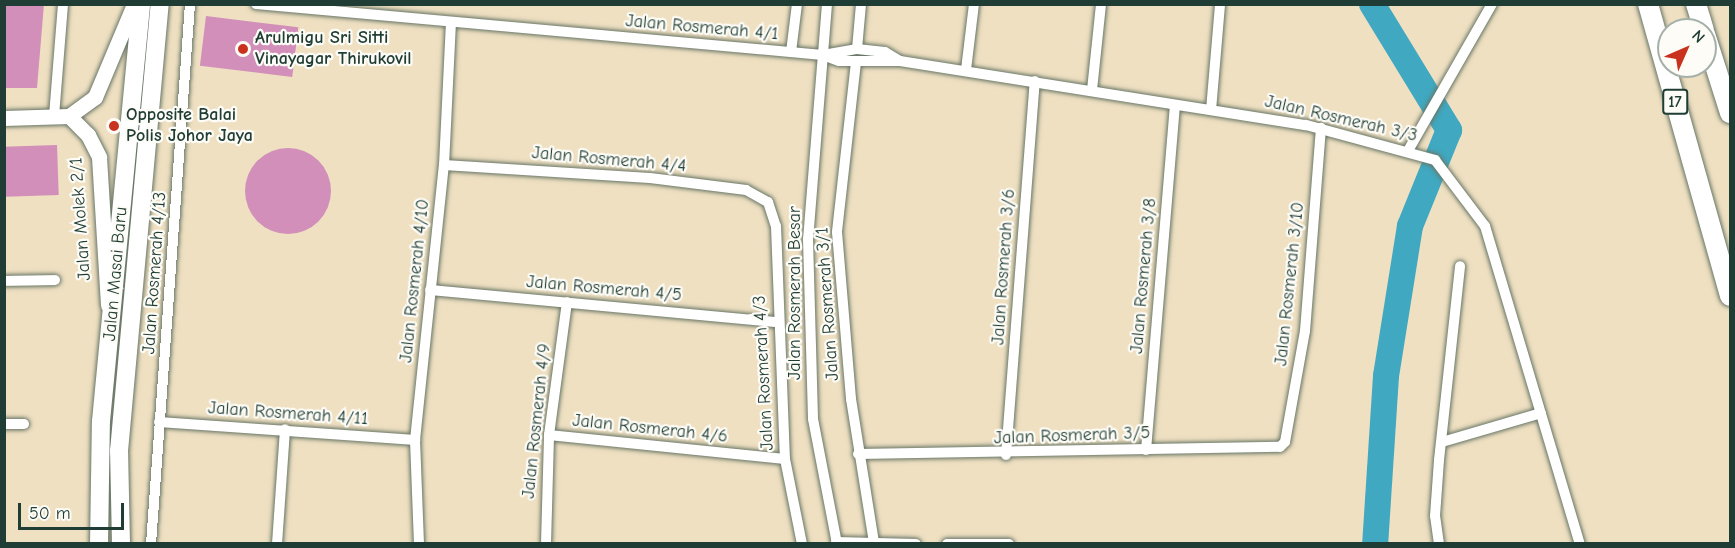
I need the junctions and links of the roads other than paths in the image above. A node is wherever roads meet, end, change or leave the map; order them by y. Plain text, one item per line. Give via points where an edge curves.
1 (63, 4) edge
2 (134, 4) edge
3 (141, 4) edge
4 (160, 4) edge
5 (190, 4) edge
6 (256, 4) edge
7 (797, 4) edge
8 (827, 4) edge
9 (861, 4) edge
10 (974, 4) edge
11 (1101, 4) edge
12 (1220, 4) edge
13 (1492, 4) edge
14 (1648, 4) edge
15 (451, 22) junction
16 (856, 49) junction
17 (791, 52) junction
18 (823, 55) junction
19 (900, 61) junction
20 (856, 62) junction
21 (966, 70) junction
22 (1717, 71) edge
23 (1035, 81) junction
24 (1092, 90) junction
25 (1175, 105) junction
26 (1211, 110) junction
27 (1731, 113) edge
28 (61, 116) junction
29 (4, 118) edge
30 (1321, 128) junction
31 (1409, 150) junction
32 (444, 165) junction
33 (768, 202) joint
34 (1460, 266) dead end
35 (55, 280) dead end
36 (4, 281) edge
37 (430, 290) junction
38 (1731, 296) edge
39 (567, 302) junction
40 (776, 322) junction
41 (111, 331) junction
42 (1541, 413) junction
43 (159, 422) junction
44 (4, 424) edge
45 (24, 424) dead end
46 (285, 429) junction
47 (549, 435) junction
48 (415, 440) junction
49 (1286, 442) joint
50 (1442, 442) junction
51 (1146, 450) junction
52 (858, 454) junction
53 (1006, 455) junction
54 (784, 459) junction
55 (99, 543) edge
56 (121, 543) edge
57 (151, 543) edge
58 (277, 543) edge
59 (419, 543) edge
60 (546, 543) edge
61 (802, 543) edge
62 (836, 543) edge
63 (869, 543) edge
64 (916, 543) edge
65 (947, 543) edge
66 (1009, 543) edge
67 (1439, 543) edge
68 (1580, 543) edge

1 - 28 street
2 - 28 street via 103,89
3 - 41 main road, Jalan Masai Baru
4 - 56 main road, Jalan Masai Baru via 119,451
5 - 43 street, Jalan Rosmerah 4/13
6 - 15 street, Jalan Rosmerah 4/1
7 - 17 street
8 - 18 street, Jalan Rosmerah Besar
9 - 16 street
10 - 21 street
11 - 24 street
12 - 26 street
13 - 31 street
14 - 38 highway, 17
15 - 17 street, Jalan Rosmerah 4/1
15 - 32 street, Jalan Rosmerah 4/10
16 - 18 street, Jalan Rosmerah 3/3
16 - 19 street, Jalan Rosmerah 3/3 via 885,52
17 - 18 street, Jalan Rosmerah 4/1
18 - 20 street, Jalan Rosmerah 3/3
18 - 62 street, Jalan Rosmerah Besar via 808,239 813,419
19 - 20 street, Jalan Rosmerah 3/3
19 - 21 street, Jalan Rosmerah 3/3
20 - 52 street, Jalan Rosmerah 3/1 via 837,232
21 - 23 street, Jalan Rosmerah 3/3
22 - 27 highway
23 - 24 street, Jalan Rosmerah 3/3
23 - 53 street, Jalan Rosmerah 3/6
24 - 25 street, Jalan Rosmerah 3/3
25 - 26 street, Jalan Rosmerah 3/3
25 - 51 street, Jalan Rosmerah 3/8
26 - 30 street, Jalan Rosmerah 3/3
28 - 29 street
28 - 41 street, Jalan Molek 2/1 via 88,135 99,157
30 - 31 street, Jalan Rosmerah 3/3
30 - 49 street, Jalan Rosmerah 3/10 via 1305,331
31 - 42 street, Jalan Rosmerah 3/3 via 1436,160 1485,226
32 - 33 street, Jalan Rosmerah 4/4 via 650,178 746,190
32 - 37 street, Jalan Rosmerah 4/10
33 - 40 street, Jalan Rosmerah 4/3 via 776,226
34 - 50 street
35 - 36 street
37 - 39 street, Jalan Rosmerah 4/5
37 - 48 street, Jalan Rosmerah 4/10
39 - 40 street, Jalan Rosmerah 4/5
39 - 47 street, Jalan Rosmerah 4/9
40 - 54 street, Jalan Rosmerah 4/3
41 - 55 main road, Jalan Masai Baru via 101,421
42 - 50 street
42 - 68 street, Jalan Rosmerah 3/3
43 - 46 street, Jalan Rosmerah 4/11
43 - 57 street, Jalan Rosmerah 4/13
44 - 45 street
46 - 48 street, Jalan Rosmerah 4/11
46 - 58 street
47 - 54 street, Jalan Rosmerah 4/6
47 - 60 street, Jalan Rosmerah 4/9
48 - 59 street, Jalan Rosmerah 4/10
49 - 51 street, Jalan Rosmerah 3/5 via 1280,447
50 - 67 street via 1435,516
51 - 53 street, Jalan Rosmerah 3/5
52 - 53 street, Jalan Rosmerah 3/5
52 - 63 street, Jalan Rosmerah 3/1
54 - 61 street, Jalan Rosmerah 4/3
62 - 63 street
63 - 64 street
65 - 66 street

